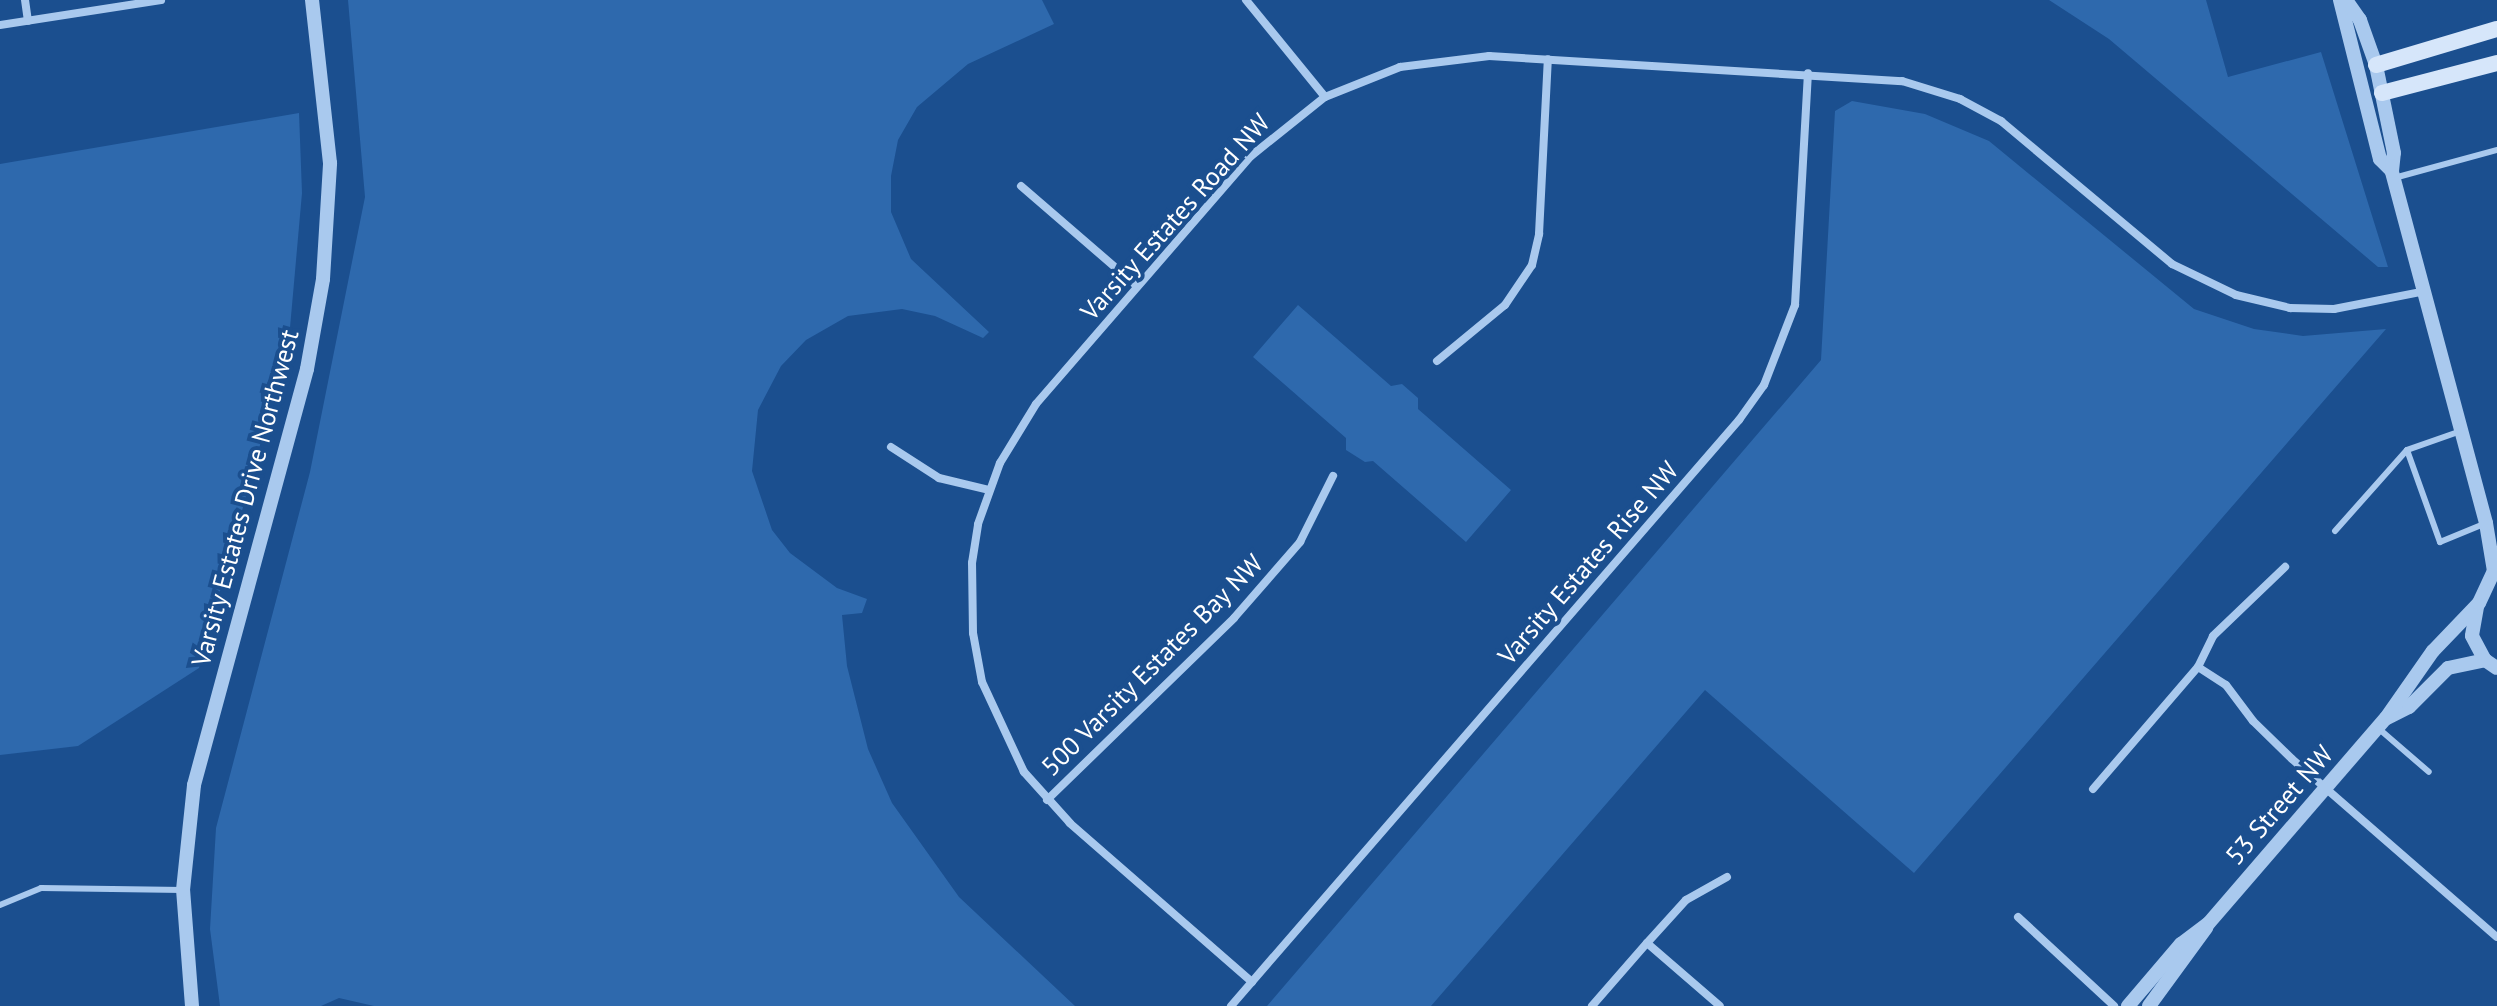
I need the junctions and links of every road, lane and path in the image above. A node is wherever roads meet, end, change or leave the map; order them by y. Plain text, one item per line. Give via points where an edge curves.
1 (25, 0) edge
2 (161, 0) edge
3 (312, 0) edge
4 (1246, 0) edge
5 (2343, 0) edge
6 (28, 21) junction
7 (0, 25) edge
8 (2497, 29) edge
9 (1548, 59) junction
10 (2497, 63) edge
11 (2376, 65) junction
12 (2357, 70) junction
13 (1808, 73) junction
14 (2382, 93) junction
15 (1325, 97) junction
16 (2364, 97) junction
17 (2497, 150) edge
18 (2393, 174) junction
19 (1021, 186) dead end
20 (1137, 286) junction
21 (2421, 292) junction
22 (1437, 361) dead end
23 (2461, 431) junction
24 (891, 447) dead end
25 (2407, 450) junction
26 (1333, 476) dead end
27 (989, 490) junction
28 (2486, 523) junction
29 (2335, 531) dead end
30 (2494, 547) edge
31 (2285, 567) dead end
32 (2479, 603) junction
33 (2491, 664) edge
34 (2198, 667) junction
35 (2382, 723) junction
36 (2429, 772) dead end
37 (2327, 787) junction
38 (2093, 789) dead end
39 (1047, 800) junction
40 (1727, 877) dead end
41 (183, 890) junction
42 (0, 905) edge
43 (2018, 917) dead end
44 (2208, 924) junction
45 (2497, 937) edge
46 (1647, 943) junction
47 (1252, 982) junction
48 (192, 1006) edge
49 (1231, 1006) edge
50 (1592, 1006) edge
51 (1720, 1006) edge
52 (2114, 1006) edge
53 (2128, 1006) edge
54 (2149, 1006) edge

1 - 6 street
2 - 6 street
3 - 41 street, Varsity Estates Drive Northwest via 330,163 323,279 307,369 194,785
4 - 15 street
5 - 11 street via 2360,20
5 - 12 street
6 - 7 street
8 - 11 main road
9 - 13 street, Varsity Estates Road NW
9 - 15 street, Varsity Estates Road NW via 1429,60
9 - 22 street via 1539,234 1532,265 1505,305
10 - 14 main road
11 - 12 street
11 - 14 street
12 - 16 street
13 - 21 street, Varsity Estates Road NW via 1902,81 1982,110 2026,138 2172,264 2236,295 2290,308 2334,309
13 - 47 street, Varsity Estates Rise NW via 1795,305 1764,385
14 - 16 street
14 - 18 street
15 - 20 street, Varsity Estates Road NW via 1261,146
16 - 18 street via 2380,159
17 - 18 lane
18 - 21 street
19 - 20 street
20 - 27 street, Varsity Estates Road NW via 1036,404
21 - 23 street
23 - 25 lane
23 - 28 street
24 - 27 street via 939,478
25 - 28 lane via 2440,542
25 - 29 lane
26 - 39 street, 500 Varsity Estates Bay NW via 1300,542 1234,618
27 - 39 street, Varsity Estates Road NW via 972,563 975,645 1001,730
28 - 30 street
30 - 32 street via 2494,571
31 - 34 street via 2254,602 2223,625
32 - 33 street via 2472,636
32 - 35 street, 53 Street NW via 2433,651
33 - 35 street, 53 Street NW via 2448,668 2409,707
34 - 37 street via 2226,685 2253,721
34 - 38 street
35 - 36 lane
35 - 37 street, 53 Street NW
37 - 44 street, 53 Street NW
37 - 45 street
39 - 47 street, Varsity Estates Road NW
40 - 46 street via 1686,900
41 - 42 lane via 41,888
41 - 48 street, Varsity Estates Drive Northwest
43 - 52 street
44 - 53 street, 53 Street NW via 2181,944
44 - 54 street, 53 Street NW via 2192,954
46 - 50 street
46 - 51 street
47 - 49 street, Varsity Estates Rise NW

